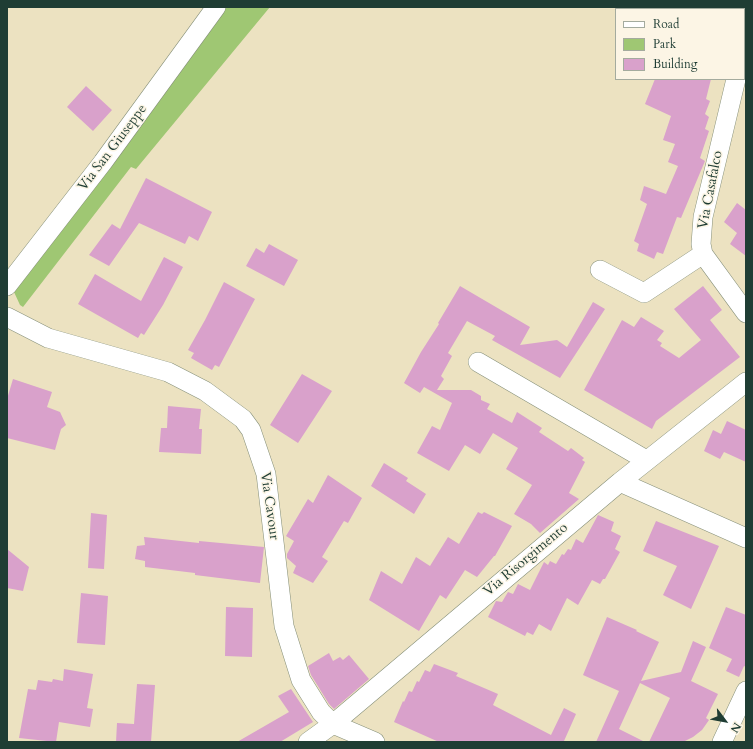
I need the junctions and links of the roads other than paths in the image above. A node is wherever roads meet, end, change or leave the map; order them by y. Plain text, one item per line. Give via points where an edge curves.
1 (216, 7) edge
2 (736, 80) edge
3 (703, 254) junction
4 (600, 270) dead end
5 (7, 286) edge
6 (745, 308) edge
7 (7, 316) edge
8 (478, 362) dead end
9 (746, 382) edge
10 (646, 460) junction
11 (620, 482) junction
12 (746, 538) edge
13 (746, 691) edge
14 (333, 724) junction
15 (308, 742) edge
16 (341, 742) edge
17 (375, 742) edge
18 (722, 742) edge

1 - 5 street, Via San Giuseppe via 103,162
2 - 3 street, Via Casafalco via 703,217
3 - 4 street via 644,293
3 - 6 street
7 - 14 street, Via Cavour via 48,338 168,372 205,390 243,419 250,430 266,474 284,626 301,680 321,712
8 - 10 street
9 - 10 street, Via Risorgimento
10 - 11 street, Via Risorgimento
11 - 12 street
11 - 14 street, Via Risorgimento
13 - 18 street
14 - 15 street, Via Risorgimento
14 - 16 street
14 - 17 street

